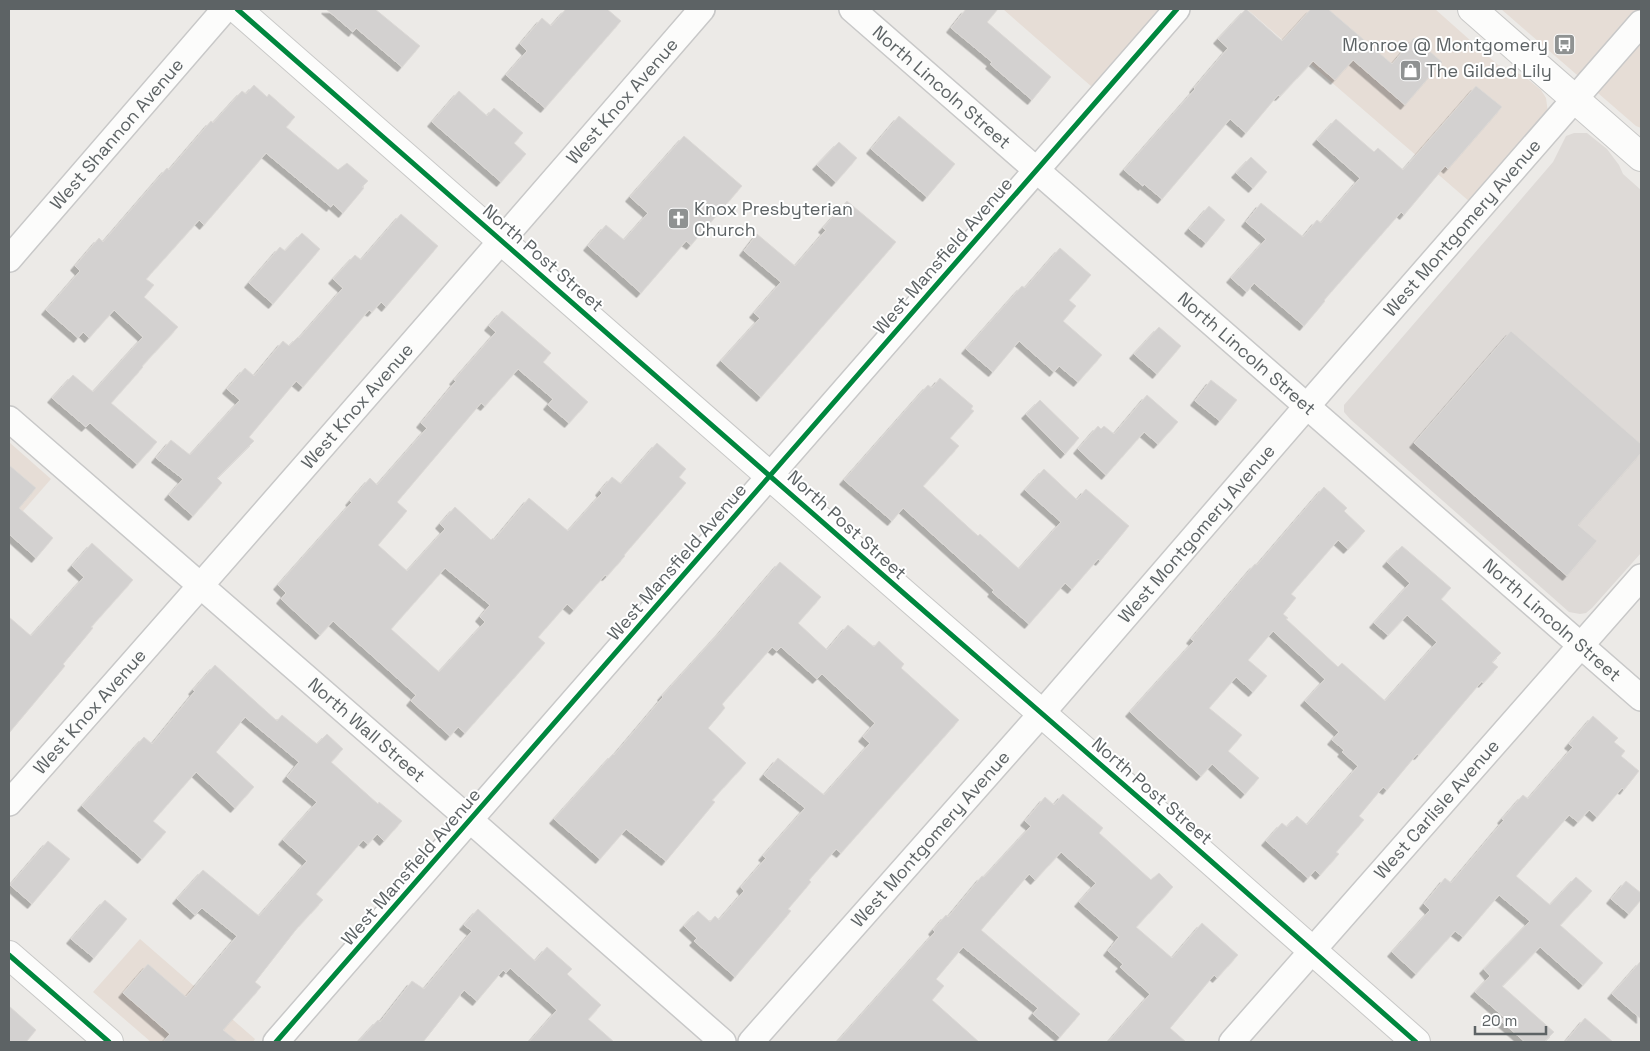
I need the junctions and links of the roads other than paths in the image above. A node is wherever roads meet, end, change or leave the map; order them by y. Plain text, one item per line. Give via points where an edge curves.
1 (225, 9) edge
2 (238, 9) edge
3 (702, 9) edge
4 (852, 9) edge
5 (1177, 9) edge
6 (1472, 9) edge
7 (1641, 23) edge
8 (1575, 99) junction
9 (1641, 157) edge
10 (1036, 170) junction
11 (503, 240) junction
12 (9, 259) edge
13 (1307, 406) junction
14 (9, 419) edge
15 (770, 475) junction
16 (1641, 578) edge
17 (201, 587) junction
18 (1582, 646) junction
19 (1641, 698) edge
20 (1042, 713) junction
21 (9, 803) edge
22 (470, 820) junction
23 (1312, 951) junction
24 (9, 955) edge
25 (109, 1042) edge
26 (276, 1042) edge
27 (723, 1042) edge
28 (751, 1042) edge
29 (1232, 1042) edge
30 (1416, 1042) edge

1 - 12 street, West Shannon Avenue
2 - 11 street, North Post Street
3 - 11 street, West Knox Avenue
4 - 10 street, North Lincoln Street
5 - 10 street, West Mansfield Avenue
6 - 8 street
7 - 8 street, West Montgomery Avenue
8 - 9 street
8 - 13 street, West Montgomery Avenue
10 - 13 street, North Lincoln Street
10 - 15 street, West Mansfield Avenue
11 - 15 street, North Post Street
11 - 17 street, West Knox Avenue
13 - 18 street, North Lincoln Street
13 - 20 street, West Montgomery Avenue
14 - 17 street, North Wall Street
15 - 20 street, North Post Street
15 - 22 street, West Mansfield Avenue
16 - 18 street, West Carlisle Avenue
17 - 21 street, West Knox Avenue
17 - 22 street, North Wall Street
18 - 19 street, North Lincoln Street
18 - 23 street, West Carlisle Avenue
20 - 23 street, North Post Street
20 - 28 street, West Montgomery Avenue
22 - 26 street, West Mansfield Avenue
22 - 27 street, North Wall Street
23 - 29 street, West Carlisle Avenue
23 - 30 street, North Post Street
24 - 25 street

